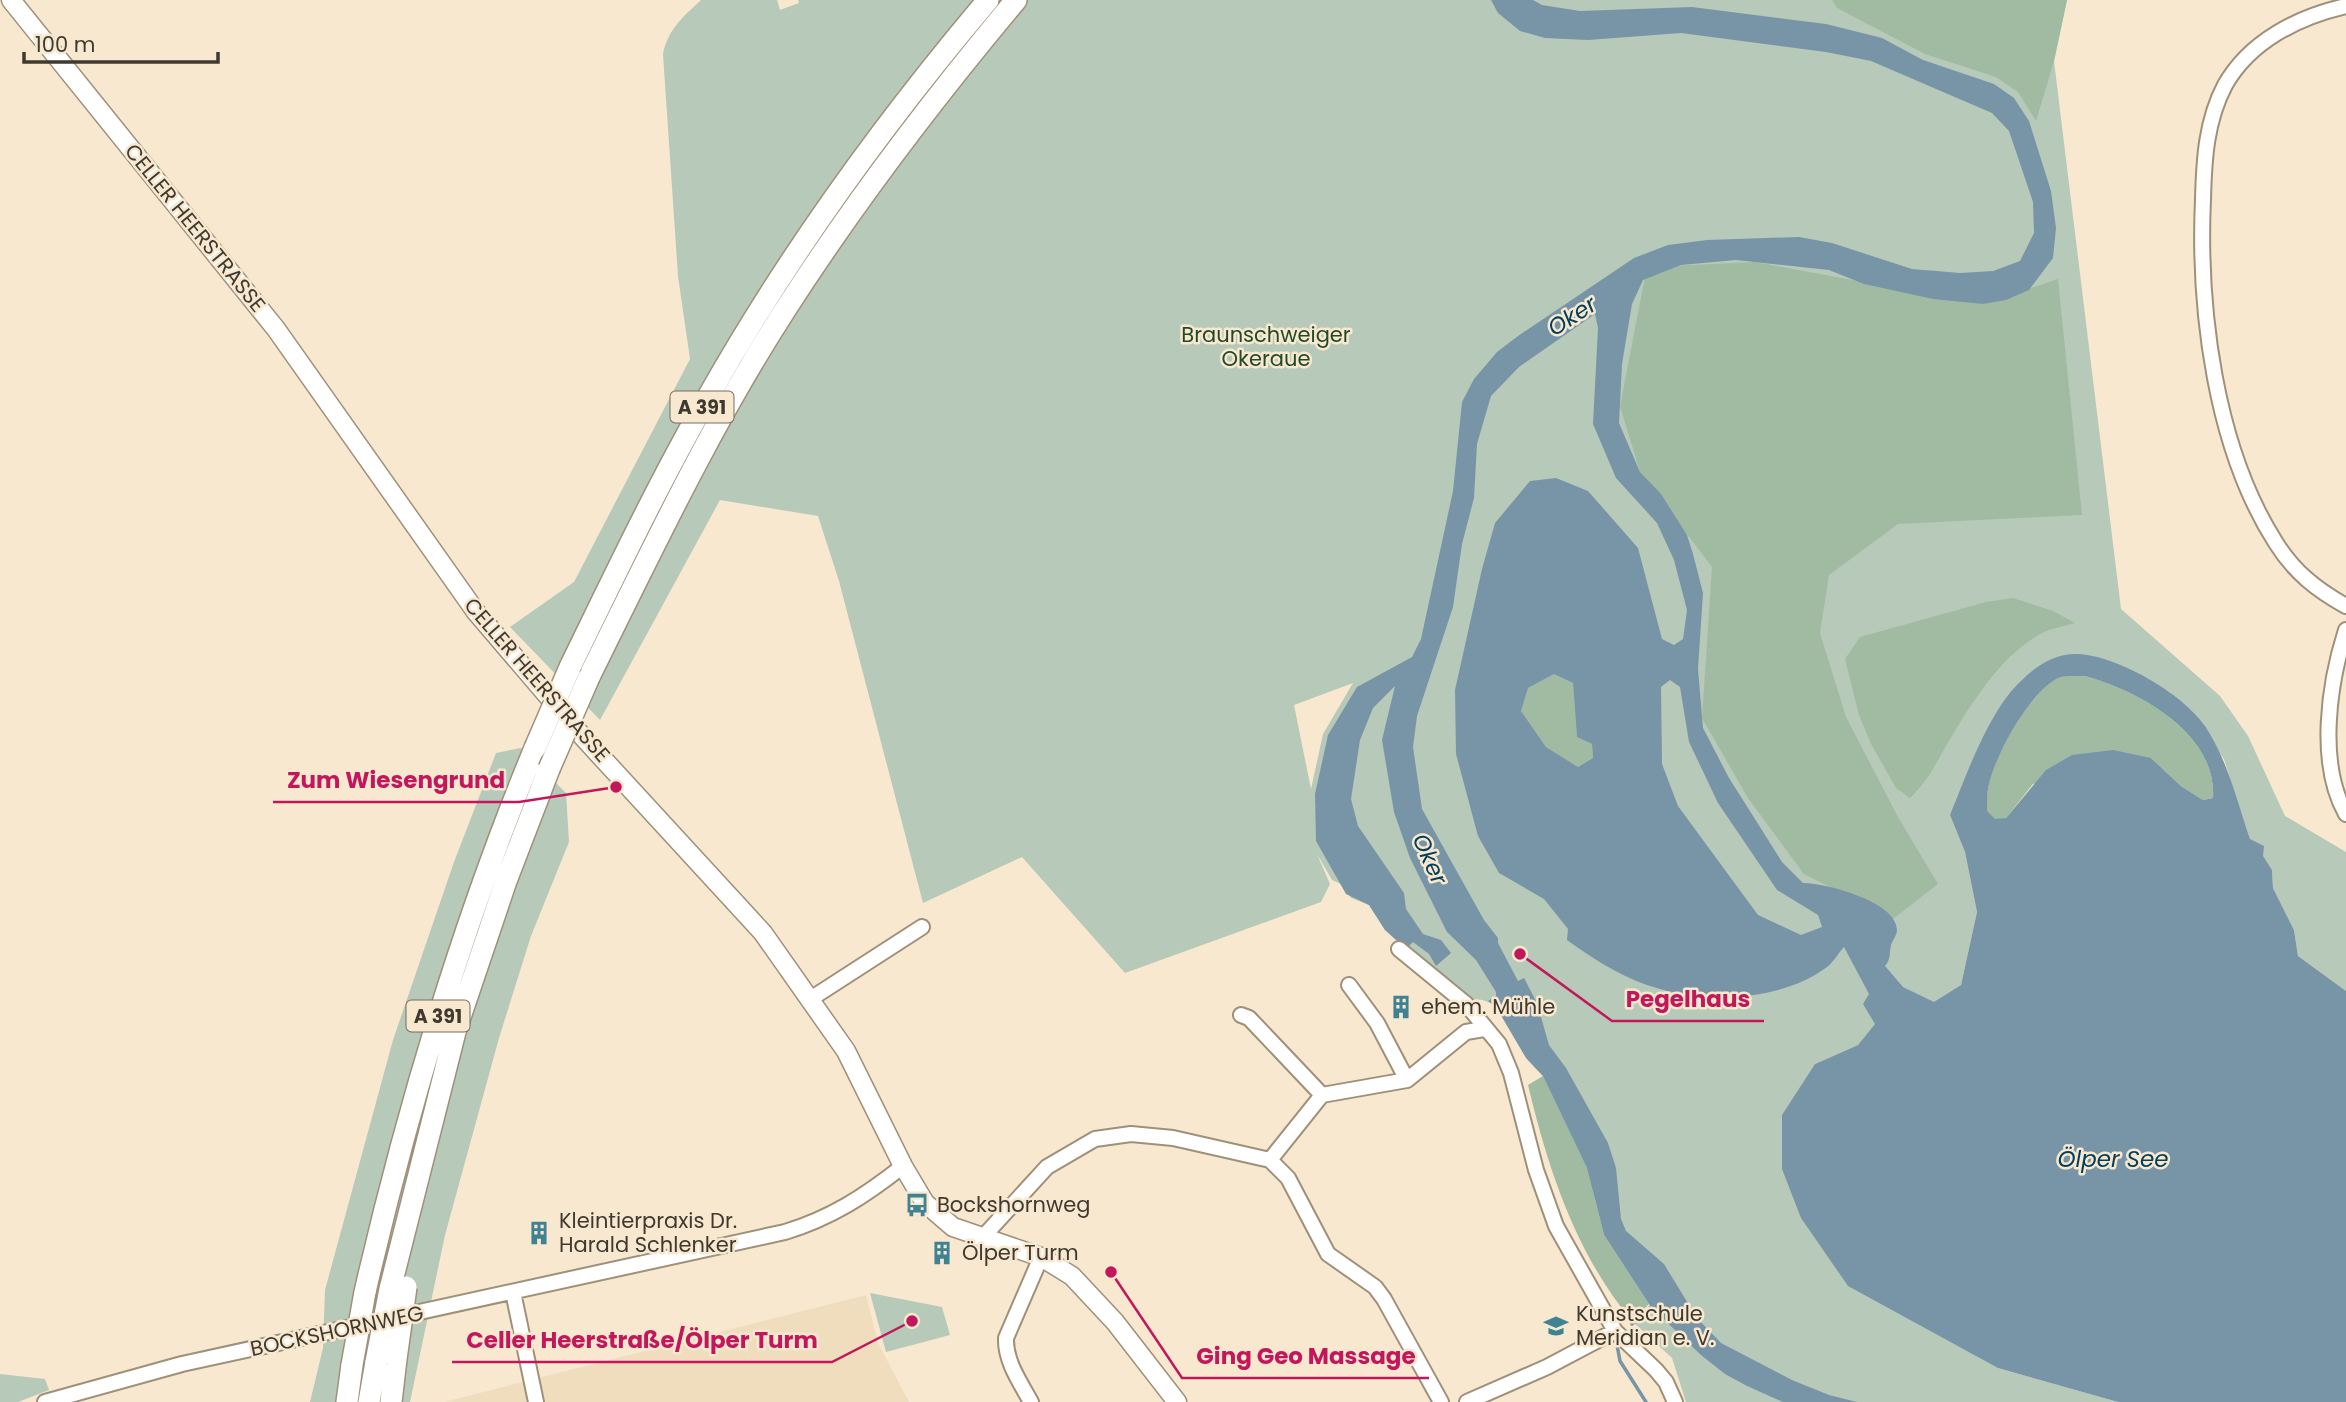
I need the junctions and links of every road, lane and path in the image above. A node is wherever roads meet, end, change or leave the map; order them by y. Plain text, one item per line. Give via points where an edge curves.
1 (11, 0) edge
2 (988, 0) edge
3 (1016, 0) edge
4 (2346, 6) edge
5 (2346, 606) edge
6 (2346, 630) edge
7 (580, 671) junction
8 (2346, 814) edge
9 (922, 928) dead end
10 (1399, 949) dead end
11 (1349, 985) dead end
12 (812, 998) junction
13 (1241, 1015) dead end
14 (1484, 1029) junction
15 (1407, 1080) junction
16 (1322, 1095) junction
17 (1270, 1160) junction
18 (902, 1166) junction
19 (983, 1237) junction
20 (1041, 1257) junction
21 (513, 1292) junction
22 (1615, 1331) junction
23 (386, 1361) junction
24 (45, 1402) edge
25 (347, 1402) edge
26 (369, 1402) edge
27 (391, 1402) edge
28 (536, 1402) edge
29 (1031, 1402) edge
30 (1177, 1402) edge
31 (1441, 1402) edge
32 (1467, 1402) edge
33 (1675, 1402) edge

1 - 12 main road, CELLER HEERSTRASSE via 276,329 475,612 763,933
2 - 7 highway, A 391 via 860,163 708,395 640,521
3 - 7 highway, A 391 via 878,176 786,308
4 - 5 street via 2282,29 2232,74 2209,126 2202,210 2202,277 2222,406 2239,467 2275,542 2305,581
6 - 8 street via 2335,664 2329,718 2333,780
7 - 23 highway, A 391, bridge via 485,942 435,1104
7 - 25 highway, A 391, bridge via 535,748 453,967 392,1178 365,1292
9 - 12 street
10 - 14 street via 1460,999
11 - 15 street via 1377,1023
12 - 18 main road, CELLER HEERSTRASSE via 846,1051
13 - 16 street
14 - 15 street via 1466,1032
14 - 22 street via 1506,1057 1556,1226
15 - 16 street
16 - 17 street
17 - 19 street via 1173,1138 1131,1134 1095,1139 1047,1167
17 - 31 street via 1287,1178 1328,1254 1375,1287 1384,1299
18 - 19 main road, CELLER HEERSTRASSE via 937,1216
18 - 21 street, BOCKSHORNWEG via 857,1201 813,1224
19 - 20 main road, CELLER HEERSTRASSE
20 - 29 street via 1006,1338 1014,1371
20 - 30 main road, CELLER HEERSTRASSE via 1072,1276 1092,1297
21 - 24 street, BOCKSHORNWEG via 182,1364
21 - 28 street
22 - 32 street
22 - 33 street via 1667,1382
23 - 26 highway, A 391
23 - 27 highway

